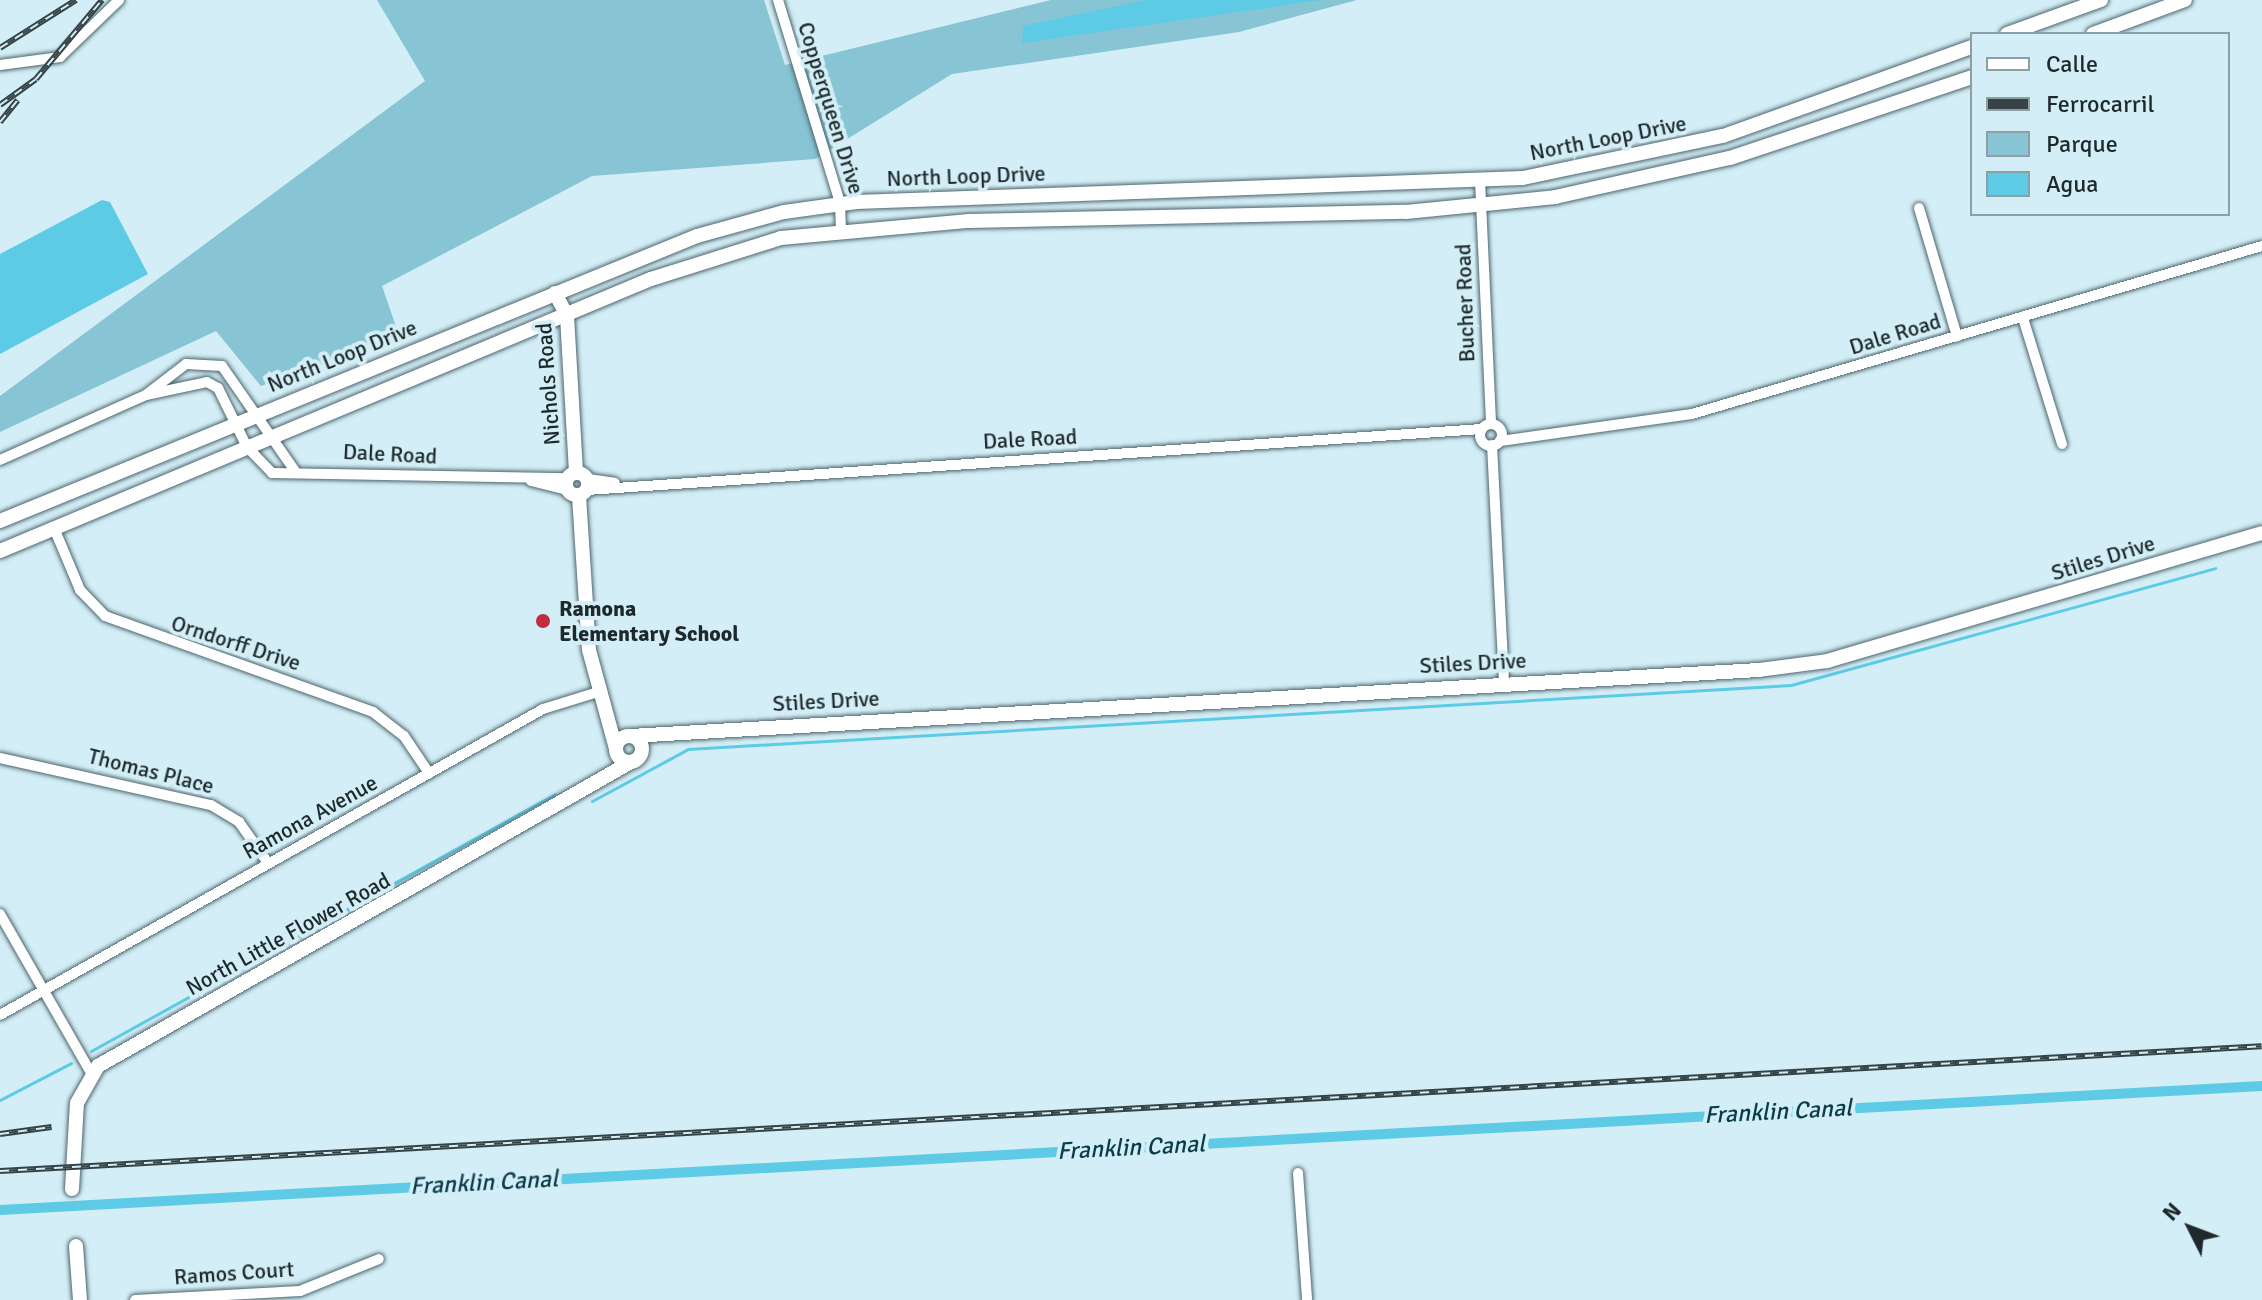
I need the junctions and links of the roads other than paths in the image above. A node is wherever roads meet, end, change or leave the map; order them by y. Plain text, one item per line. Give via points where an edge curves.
1 (119, 0) edge
2 (778, 0) edge
3 (2101, 0) edge
4 (2185, 0) edge
5 (2013, 32) edge
6 (2098, 32) edge
7 (1970, 48) edge
8 (0, 65) edge
9 (1970, 78) edge
10 (1785, 117) junction
11 (1792, 138) junction
12 (1480, 180) junction
13 (1160, 193) junction
14 (840, 203) junction
15 (1481, 206) junction
16 (1919, 208) dead end
17 (1161, 217) junction
18 (841, 228) junction
19 (2262, 246) edge
20 (555, 293) junction
21 (567, 316) junction
22 (2023, 318) junction
23 (1957, 336) junction
24 (146, 395) junction
25 (256, 415) junction
26 (235, 423) junction
27 (1491, 427) junction
28 (1533, 433) junction
29 (1448, 436) junction
30 (269, 438) junction
31 (1492, 443) junction
32 (2062, 444) dead end
33 (247, 447) junction
34 (0, 460) edge
35 (295, 471) junction
36 (577, 484) junction
37 (0, 521) edge
38 (54, 528) junction
39 (2262, 533) edge
40 (0, 551) edge
41 (1504, 684) junction
42 (601, 691) junction
43 (610, 722) junction
44 (668, 732) junction
45 (629, 736) junction
46 (616, 750) junction
47 (0, 758) edge
48 (636, 758) junction
49 (429, 773) junction
50 (610, 775) junction
51 (268, 863) junction
52 (0, 914) edge
53 (44, 990) junction
54 (0, 1015) edge
55 (91, 1073) junction
56 (1298, 1173) dead end
57 (72, 1189) dead end
58 (76, 1246) dead end
59 (379, 1259) dead end
60 (80, 1300) edge
61 (135, 1300) edge
62 (1307, 1300) edge

1 - 8 street via 60,57
2 - 14 street, Copperqueen Drive
3 - 5 main road
4 - 6 main road
7 - 10 main road, North Loop Drive
9 - 11 main road, North Loop Drive
10 - 11 main road
10 - 12 main road, North Loop Drive via 1629,159
11 - 15 main road, North Loop Drive via 1650,180
12 - 13 main road, North Loop Drive
12 - 15 street, Bucher Road
13 - 14 main road, North Loop Drive
13 - 17 main road
14 - 18 street, Copperqueen Drive
14 - 20 main road, North Loop Drive via 697,236
15 - 17 main road, North Loop Drive
15 - 27 street, Bucher Road
16 - 23 street
17 - 18 main road, North Loop Drive
18 - 21 main road, North Loop Drive via 709,258
19 - 22 street, Dale Road
20 - 21 main road, Nichols Road
20 - 25 main road, North Loop Drive
21 - 30 main road, North Loop Drive
21 - 36 main road, Nichols Road
22 - 23 street, Dale Road
22 - 32 street
23 - 28 street, Dale Road via 1661,421
24 - 25 street, Dale Road via 177,367 208,362 233,375
24 - 26 street, Dale Road via 211,383
24 - 34 street, Dale Road
25 - 26 main road, North Loop Drive
25 - 30 street, Dale Road
26 - 33 street, Dale Road
26 - 37 main road, North Loop Drive
27 - 28 street, Dale Road
27 - 29 street, Dale Road
27 - 31 street
27 - 31 street
28 - 31 street, Dale Road
29 - 31 street, Dale Road
29 - 36 street, Dale Road
30 - 33 main road, North Loop Drive
30 - 35 street, Dale Road
31 - 41 street
33 - 35 street, Dale Road via 272,473
33 - 38 main road, North Loop Drive
35 - 36 street, Dale Road
36 - 42 main road, Nichols Road via 589,650
38 - 40 main road, North Loop Drive
38 - 49 street, Orndorff Drive via 80,590 105,616 373,712 404,736
39 - 41 main road, Stiles Drive via 1827,661
41 - 44 main road, Stiles Drive
42 - 43 main road, Nichols Road
42 - 49 street, Ramona Avenue via 543,709
43 - 45 main road
43 - 46 main road, Nichols Road
44 - 45 main road, Stiles Drive
44 - 48 main road
45 - 46 main road
45 - 48 main road
46 - 48 main road
46 - 50 main road
47 - 51 street, Thomas Place via 211,805 239,822
48 - 50 main road, North Little Flower Road
49 - 51 street, Ramona Avenue
50 - 55 main road, North Little Flower Road
51 - 53 street, Ramona Avenue
52 - 53 street
53 - 54 street, Ramona Avenue
53 - 55 street
55 - 57 main road via 73,1124
56 - 62 street
58 - 60 main road
59 - 61 street, Ramos Court via 300,1291

